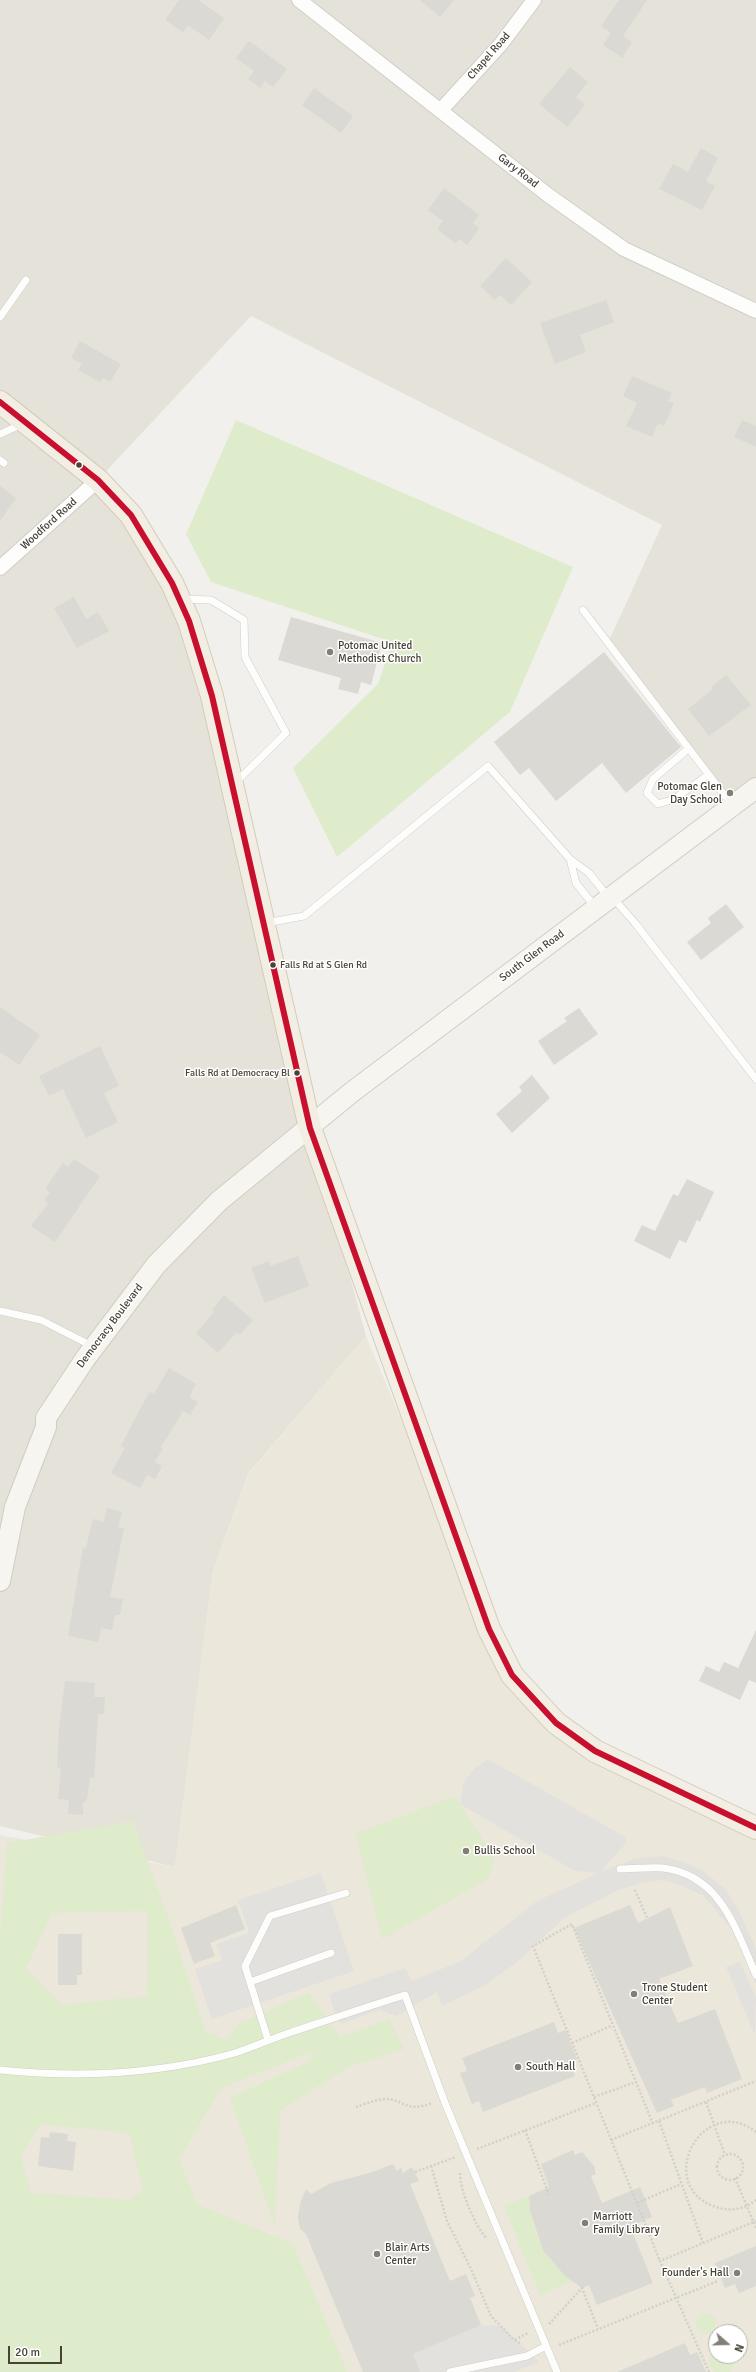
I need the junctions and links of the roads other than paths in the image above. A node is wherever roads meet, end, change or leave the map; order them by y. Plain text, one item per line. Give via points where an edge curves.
1 (299, 0) edge
2 (534, 0) edge
3 (441, 110) junction
4 (26, 280) dead end
5 (756, 311) edge
6 (0, 317) edge
7 (0, 402) edge
8 (27, 422) junction
9 (0, 434) edge
10 (98, 480) junction
11 (0, 568) edge
12 (179, 599) junction
13 (583, 610) dead end
14 (688, 749) junction
15 (708, 775) junction
16 (232, 786) junction
17 (756, 788) edge
18 (732, 806) junction
19 (570, 859) junction
20 (605, 901) junction
21 (264, 924) junction
22 (756, 1079) edge
23 (310, 1128) junction
24 (0, 1311) edge
25 (94, 1347) junction
26 (0, 1581) edge
27 (756, 1828) edge
28 (620, 1869) dead end
29 (346, 1893) dead end
30 (331, 1953) dead end
31 (756, 1975) edge
32 (250, 1982) junction
33 (268, 2040) junction
34 (0, 2070) edge
35 (546, 2346) junction
36 (450, 2372) edge
37 (557, 2372) edge

1 - 3 street, Gary Road
2 - 3 street, Chapel Road via 501,44
3 - 5 street, Gary Road via 548,195 624,249
4 - 6 lane
7 - 8 main road
8 - 9 lane
8 - 10 main road
10 - 11 street, Woodford Road
10 - 12 main road via 131,515
12 - 16 main road via 189,621 212,696
12 - 16 lane via 211,600 244,620 246,657 286,732
13 - 14 lane
14 - 15 lane
14 - 15 lane via 654,779 647,793 658,804 674,799
15 - 18 lane
16 - 21 main road
17 - 18 main road, South Glen Road
18 - 20 main road, South Glen Road
19 - 20 lane via 589,873
19 - 20 lane via 576,883
19 - 21 lane via 488,766 304,916
20 - 22 lane via 635,923
20 - 23 main road, South Glen Road via 352,1092
21 - 23 main road
23 - 25 main road, Democracy Boulevard via 219,1201 156,1265
23 - 27 main road via 489,1629 512,1676 556,1723 595,1751
24 - 25 lane via 41,1320
25 - 26 main road, Democracy Boulevard via 46,1418 46,1427 15,1507
28 - 31 lane via 663,1868 685,1874 707,1886 730,1917
29 - 32 lane via 270,1916 245,1966
30 - 32 lane
32 - 33 lane
33 - 34 lane via 236,2052 186,2064 104,2075 32,2074
33 - 35 lane via 405,1995 466,2153
35 - 36 lane via 527,2356
35 - 37 lane

